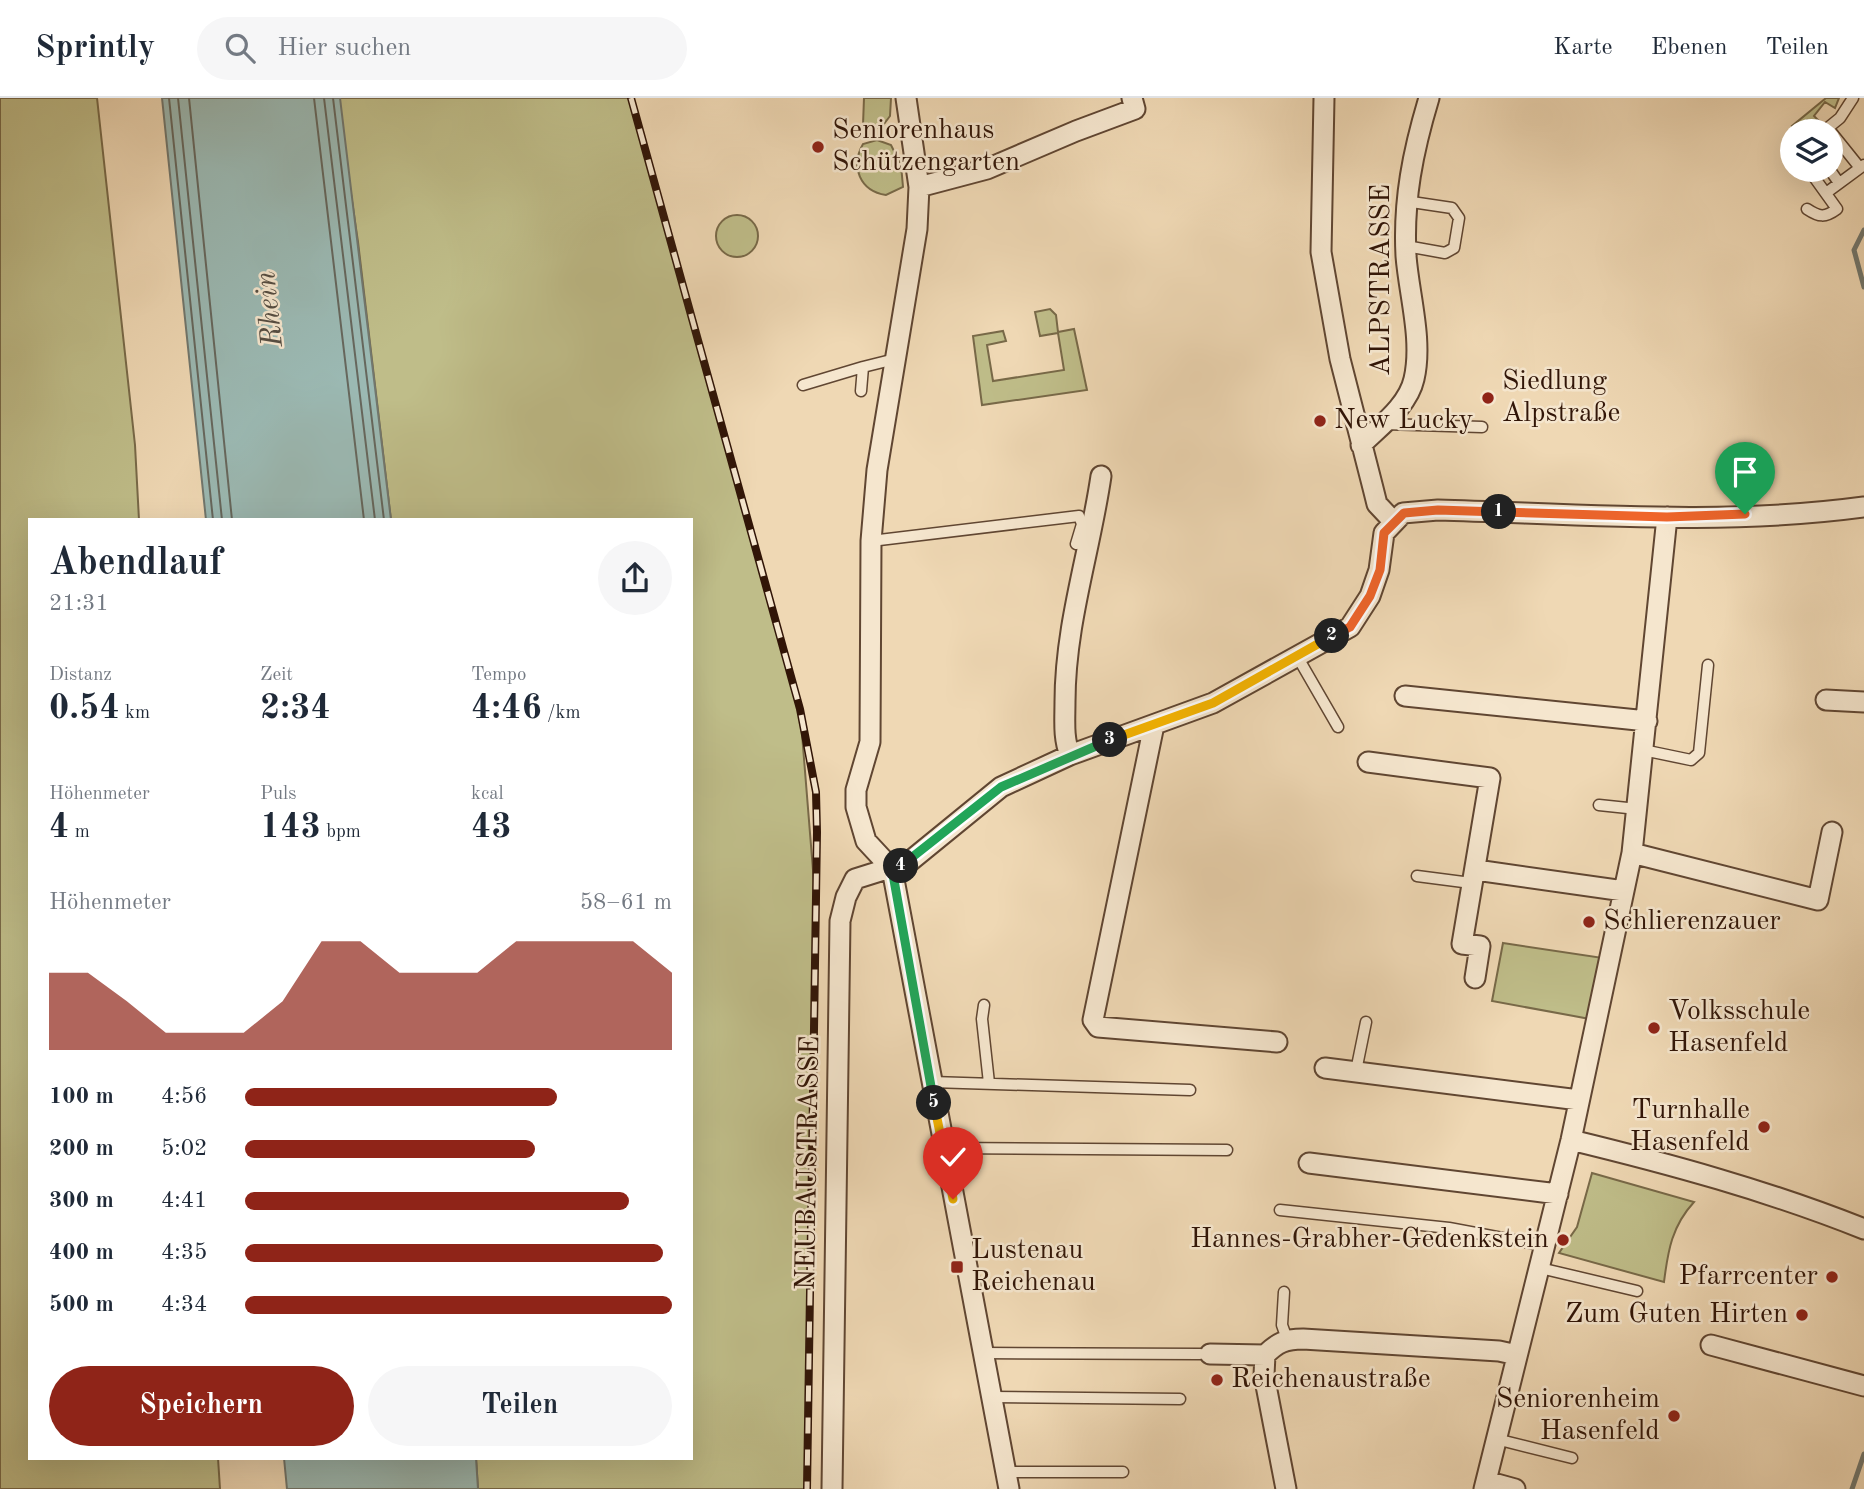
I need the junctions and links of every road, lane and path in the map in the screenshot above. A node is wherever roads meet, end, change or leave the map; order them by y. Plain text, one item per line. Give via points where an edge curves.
1 (906, 98) edge
2 (1324, 98) edge
3 (1430, 98) edge
4 (1853, 98) edge
5 (1134, 104) edge
6 (1839, 119) edge
7 (1843, 147) edge
8 (1862, 167) edge
9 (1818, 182) edge
10 (1839, 183) joint
11 (919, 187) junction
12 (1826, 193) junction
13 (1405, 201) junction
14 (1807, 209) dead end
15 (1406, 246) junction
16 (895, 359) junction
17 (863, 367) junction
18 (803, 385) dead end
19 (861, 391) dead end
20 (1383, 424) junction
21 (1482, 427) dead end
22 (1362, 445) junction
23 (1101, 476) dead end
24 (1864, 507) edge
25 (1667, 517) junction
26 (1393, 521) junction
27 (871, 541) junction
28 (1076, 544) dead end
29 (1297, 656) junction
30 (1709, 665) dead end
31 (1405, 696) dead end
32 (1826, 700) dead end
33 (1864, 702) edge
34 (1647, 721) junction
35 (1154, 725) junction
36 (1338, 727) dead end
37 (1643, 750) junction
38 (1070, 755) junction
39 (1368, 762) dead end
40 (1599, 805) dead end
41 (1637, 808) junction
42 (1832, 832) dead end
43 (1632, 853) junction
44 (892, 869) junction
45 (1417, 876) dead end
46 (1474, 877) junction
47 (1623, 891) junction
48 (1475, 978) dead end
49 (984, 1005) dead end
50 (1366, 1022) dead end
51 (1278, 1042) dead end
52 (1325, 1068) dead end
53 (1356, 1072) junction
54 (930, 1082) junction
55 (989, 1083) junction
56 (1190, 1090) dead end
57 (1579, 1100) junction
58 (1569, 1147) junction
59 (943, 1148) junction
60 (1227, 1150) dead end
61 (1309, 1163) dead end
62 (1558, 1194) junction
63 (1280, 1210) dead end
64 (1864, 1229) edge
65 (1548, 1239) junction
66 (1540, 1268) junction
67 (1637, 1291) dead end
68 (1284, 1292) dead end
69 (1287, 1339) junction
70 (1711, 1345) dead end
71 (982, 1353) junction
72 (1205, 1354) joint
73 (1265, 1355) junction
74 (1517, 1355) junction
75 (1864, 1385) edge
76 (991, 1397) junction
77 (1180, 1399) dead end
78 (1496, 1439) junction
79 (1572, 1458) dead end
80 (1123, 1472) dead end
81 (1007, 1480) edge
82 (1485, 1485) edge
83 (832, 1489) edge
84 (1286, 1489) edge
85 (1515, 1489) edge

1 - 11 street
2 - 22 street, ALPSTRASSE via 1321,252 1340,359
3 - 13 street, ALPSTRASSE
4 - 6 lane
5 - 11 street via 988,169
7 - 8 lane
8 - 10 lane
9 - 12 lane
10 - 12 lane
11 - 16 street via 915,242
12 - 14 lane via 1837,209 1829,216 1817,216
13 - 15 street, ALPSTRASSE
13 - 15 lane via 1452,208 1459,218 1454,248 1445,253
15 - 20 street, ALPSTRASSE via 1414,379 1405,402
16 - 17 lane
16 - 27 street
17 - 18 lane
17 - 19 lane
20 - 21 lane
20 - 22 street, ALPSTRASSE
22 - 26 street, ALPSTRASSE via 1377,504
23 - 38 street via 1074,603 1065,679 1064,742
24 - 25 street
25 - 26 street via 1438,510 1404,513
25 - 34 street
26 - 29 street via 1384,533 1380,570 1370,596 1350,627
27 - 28 lane via 1079,516 1082,524
27 - 44 street via 870,742 856,790 856,807 866,841
29 - 35 street via 1213,703
29 - 36 lane
30 - 37 lane via 1699,753 1691,760
31 - 34 street
32 - 33 street
34 - 37 street
35 - 38 street
35 - 51 street via 1093,1020 1098,1027
37 - 41 street
38 - 44 street via 1001,787 909,862
39 - 46 street via 1490,778
40 - 41 lane
41 - 43 street
42 - 43 street via 1818,900
43 - 47 street
44 - 54 street
44 - 83 street, NEUBAUSTRASSE via 855,879 841,921
45 - 46 lane
46 - 47 street
46 - 48 street via 1462,944 1480,946
47 - 57 street
49 - 55 lane
50 - 53 lane
52 - 53 street
53 - 57 street
54 - 55 lane
54 - 59 street
55 - 56 lane
57 - 58 street
58 - 62 street
58 - 64 street via 1658,1161
58 - 65 street via 1574,1179 1565,1217
59 - 60 lane
59 - 71 street
61 - 62 street
62 - 65 street
63 - 65 lane
65 - 66 street
66 - 67 lane
66 - 74 street
68 - 69 lane via 1282,1325
69 - 73 street
69 - 74 street
70 - 75 street
71 - 72 lane
71 - 76 street
72 - 73 street
73 - 84 street via 1264,1375
74 - 78 street
76 - 77 lane
76 - 81 street
78 - 79 lane
78 - 82 street
80 - 81 lane
82 - 85 street

